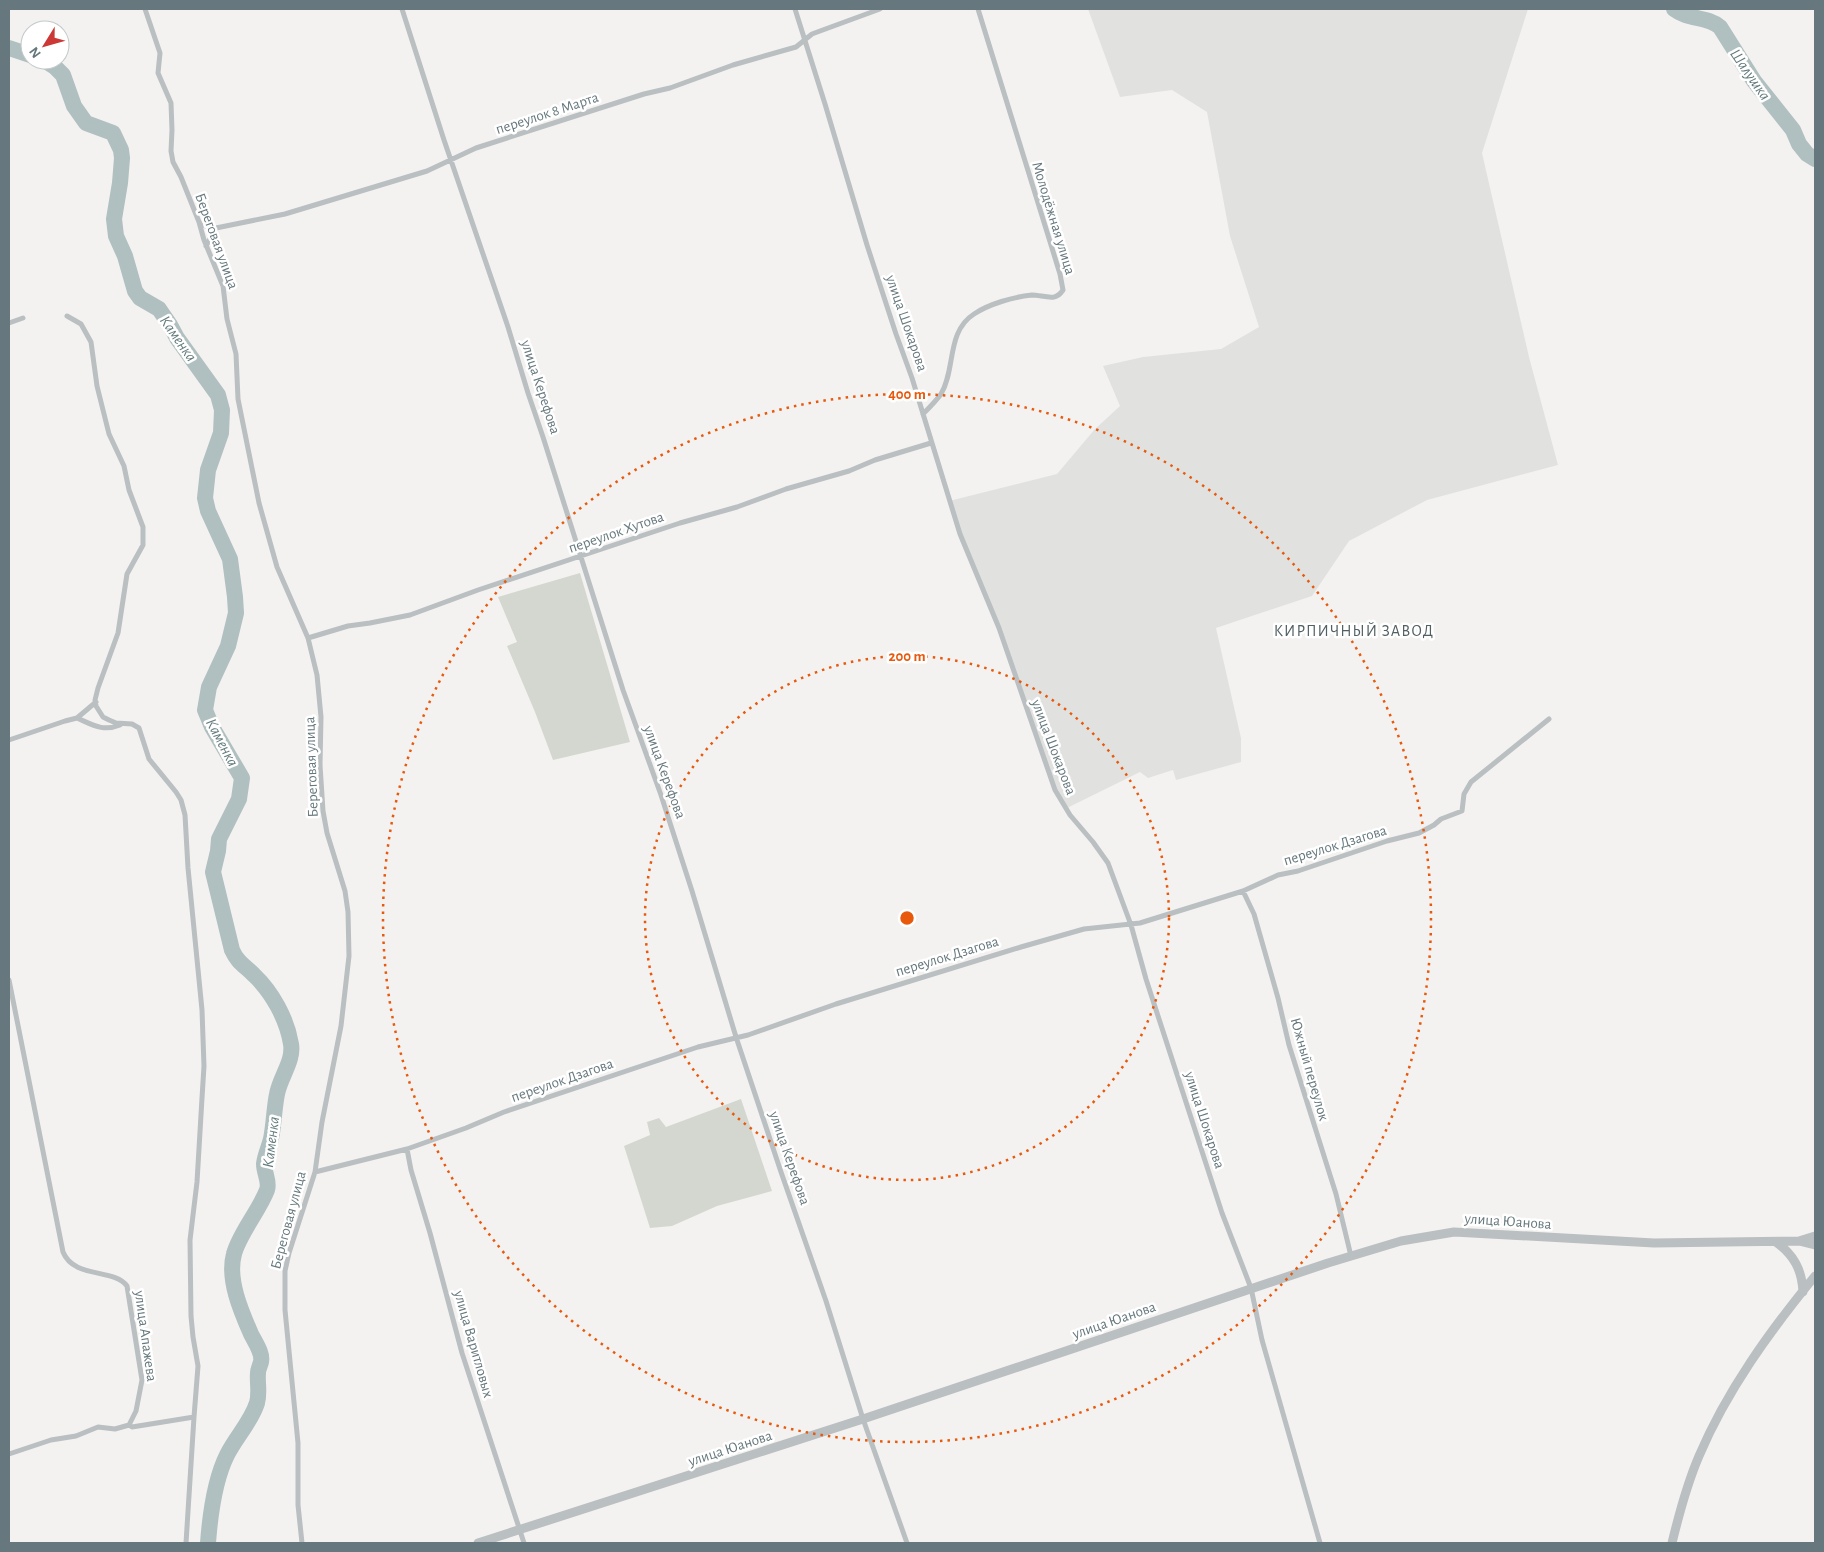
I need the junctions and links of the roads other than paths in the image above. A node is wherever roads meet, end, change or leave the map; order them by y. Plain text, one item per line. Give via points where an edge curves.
1 (146, 9) edge
2 (402, 9) edge
3 (795, 9) edge
4 (880, 9) edge
5 (978, 9) edge
6 (804, 41) junction
7 (452, 160) junction
8 (199, 222) junction
9 (216, 228) junction
10 (206, 246) junction
11 (67, 316) dead end
12 (23, 318) dead end
13 (9, 323) edge
14 (923, 414) junction
15 (931, 443) junction
16 (582, 557) junction
17 (308, 638) junction
18 (96, 702) junction
19 (78, 718) junction
20 (1549, 719) dead end
21 (122, 724) junction
22 (9, 740) edge
23 (1243, 891) junction
24 (1130, 925) junction
25 (9, 980) edge
26 (736, 1037) junction
27 (407, 1149) junction
28 (315, 1172) junction
29 (1815, 1236) edge
30 (1800, 1241) junction
31 (1776, 1242) junction
32 (1815, 1245) edge
33 (1351, 1256) junction
34 (1815, 1276) edge
35 (1251, 1288) junction
36 (1802, 1292) junction
37 (194, 1417) junction
38 (862, 1419) junction
39 (128, 1425) junction
40 (9, 1454) edge
41 (520, 1530) junction
42 (186, 1543) edge
43 (302, 1543) edge
44 (478, 1543) edge
45 (524, 1543) edge
46 (907, 1543) edge
47 (1320, 1543) edge
48 (1672, 1543) edge

1 - 8 street, Береговая улица via 160,53 158,73 171,103 171,156
2 - 7 street, улица Керефова
3 - 6 street, улица Шокарова
4 - 6 street, переулок 8 Марта via 820,30
5 - 14 street, Молодёжная улица via 1063,290 1054,297 1032,295 1006,301 968,318 958,335 941,394
6 - 7 street, переулок 8 Марта via 796,47 476,148
6 - 14 street, улица Шокарова
7 - 9 street, переулок 8 Марта via 427,172 307,208
7 - 16 street, улица Керефова
8 - 9 street
8 - 10 street, Береговая улица
9 - 10 street
10 - 17 street, Береговая улица via 223,286 236,354 238,400 258,503 277,567
11 - 18 street via 80,324 91,342 97,386 109,434 124,466 143,527 143,545 127,574 118,633
12 - 13 street
14 - 15 street, улица Шокарова
15 - 16 street, переулок Хутова
15 - 24 street, улица Шокарова via 960,534 999,628 1055,790 1070,815 1108,863
16 - 17 street, переулок Хутова via 410,615 348,626
16 - 26 street, улица Керефова via 626,700 692,891
17 - 28 street, Береговая улица via 320,700 323,811 345,891 350,938 342,1025
18 - 19 street
18 - 21 street via 103,717
19 - 21 street via 101,728
19 - 22 street
20 - 23 street, переулок Дзагова via 1471,782 1464,794 1462,811 1419,833 1278,875
21 - 37 street via 139,728 149,759 176,792 185,815 204,1066 190,1240 191,1316 198,1366
23 - 24 street, переулок Дзагова
23 - 33 street, Южный переулок via 1261,938
24 - 26 street, переулок Дзагова via 1084,929 1036,942
24 - 35 street, улица Шокарова via 1222,1213
25 - 39 street, улица Апажева via 63,1252 74,1266 127,1286 142,1380 136,1411
26 - 27 street, переулок Дзагова via 585,1084
26 - 38 street, улица Керефова
27 - 28 street, переулок Дзагова
27 - 41 street, улица Варитловых via 410,1170 462,1353
28 - 43 street, Береговая улица via 285,1271
29 - 30 street
30 - 31 street, улица Юанова
30 - 32 street
31 - 33 street, улица Юанова via 1654,1243 1454,1232 1408,1239
31 - 36 street via 1791,1254 1797,1264
33 - 35 street, улица Юанова
34 - 36 street
35 - 38 street, улица Юанова
35 - 47 street, улица Шокарова via 1262,1340
36 - 48 street via 1750,1364 1714,1424 1690,1479
37 - 39 street
37 - 42 street
38 - 41 street, улица Юанова
38 - 46 street, улица Керефова
39 - 40 street via 115,1429 98,1427
41 - 44 street, улица Юанова
41 - 45 street, улица Варитловых

